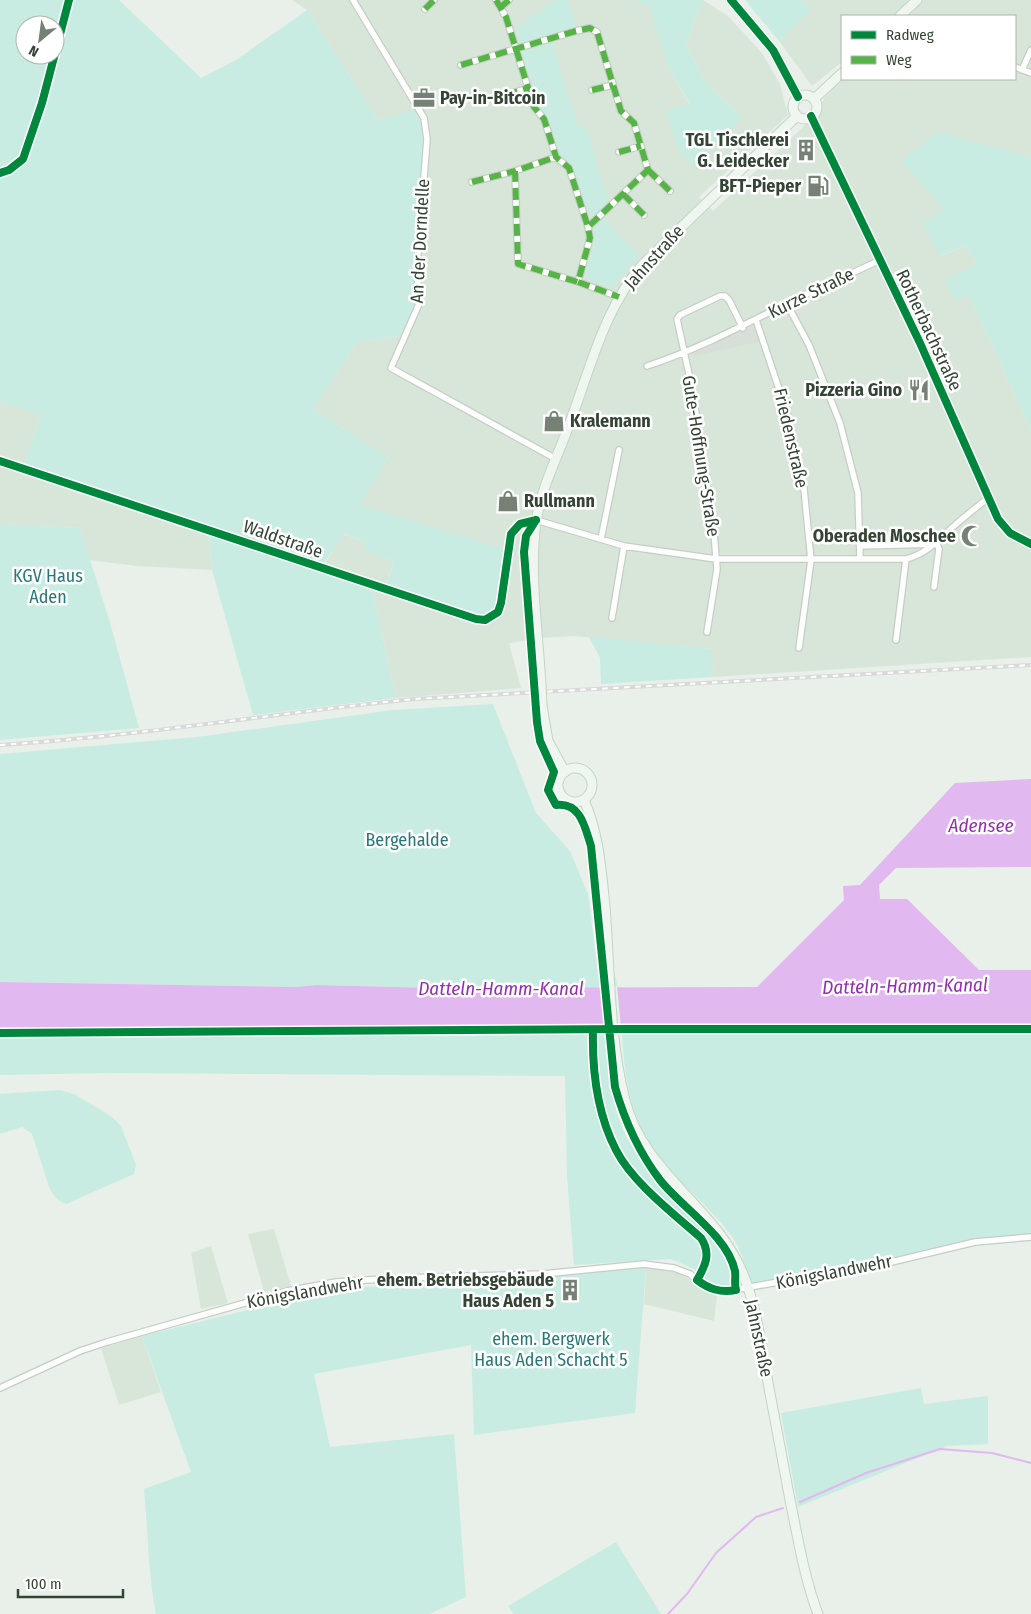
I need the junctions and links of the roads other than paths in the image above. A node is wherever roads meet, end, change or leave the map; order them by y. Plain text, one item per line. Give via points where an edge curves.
1 (353, 0) edge
2 (434, 0) edge
3 (496, 0) edge
4 (509, 0) edge
5 (731, 0) edge
6 (917, 0) edge
7 (502, 7) junction
8 (425, 9) dead end
9 (902, 15) edge
10 (517, 48) junction
11 (1031, 50) edge
12 (461, 65) dead end
13 (1016, 67) edge
14 (1022, 70) junction
15 (1031, 73) edge
16 (841, 74) edge
17 (613, 84) junction
18 (528, 88) junction
19 (592, 90) dead end
20 (506, 95) dead end
21 (798, 97) junction
22 (814, 99) junction
23 (798, 116) junction
24 (811, 116) junction
25 (641, 146) junction
26 (618, 152) dead end
27 (556, 157) junction
28 (648, 170) junction
29 (515, 171) junction
30 (472, 182) dead end
31 (670, 191) dead end
32 (623, 194) junction
33 (644, 215) dead end
34 (588, 227) junction
35 (880, 260) junction
36 (578, 282) junction
37 (619, 297) junction
38 (787, 304) junction
39 (756, 320) junction
40 (743, 328) junction
41 (684, 354) junction
42 (646, 366) dead end
43 (619, 450) dead end
44 (556, 459) junction
45 (0, 461) edge
46 (988, 498) junction
47 (536, 520) junction
48 (601, 539) junction
49 (937, 544) junction
50 (1031, 544) edge
51 (624, 546) junction
52 (860, 546) junction
53 (716, 559) junction
54 (860, 559) junction
55 (906, 559) junction
56 (811, 560) junction
57 (934, 587) dead end
58 (612, 618) dead end
59 (707, 632) dead end
60 (896, 640) dead end
61 (799, 648) dead end
62 (565, 772) junction
63 (584, 800) junction
64 (1031, 1237) edge
65 (748, 1288) junction
66 (0, 1388) edge
67 (818, 1614) edge

1 - 44 street, An der Dorndelle via 424,118 427,139 417,266 419,304 391,368
2 - 8 street
3 - 7 street
4 - 7 street
5 - 21 main road via 773,50
6 - 9 main road
7 - 10 street
10 - 12 street
10 - 17 street via 594,29
10 - 18 street
11 - 14 street
13 - 14 street
14 - 15 street
16 - 22 main road
17 - 19 street
17 - 25 street via 621,111 634,123
18 - 20 street
18 - 27 street via 534,107 544,119
21 - 22 main road via 807,95
21 - 23 main road via 794,104
22 - 24 main road via 816,109
23 - 24 main road
23 - 37 main road, Jahnstraße via 662,245 633,276
24 - 35 main road, Rotherbachstraße
25 - 26 street
25 - 28 street
27 - 29 street
27 - 34 street via 569,168
28 - 31 street
28 - 32 street
29 - 30 street
29 - 36 street via 518,264
32 - 33 street
32 - 34 street
34 - 36 street via 590,238
35 - 38 street, Kurze Straße
35 - 46 main road, Rotherbachstraße
36 - 37 street
37 - 44 main road, Jahnstraße
38 - 39 street, Kurze Straße
38 - 52 street via 809,345 840,423 858,494
39 - 40 street, Kurze Straße
39 - 56 street, Friedenstraße via 778,380 797,453
40 - 41 street, Kurze Straße
40 - 41 street via 729,300 720,296 677,319
41 - 42 street, Kurze Straße
41 - 53 street, Gute-Hoffnung-Straße via 709,487
43 - 48 street
44 - 47 main road, Jahnstraße
45 - 47 street, Waldstraße via 476,619 490,618 498,612 513,530 524,522
46 - 49 street via 952,527
46 - 50 main road, Rotherbachstraße via 1004,527
47 - 48 street
47 - 62 main road, Jahnstraße, bridge via 534,567 542,706 548,741
48 - 51 street
49 - 52 street
49 - 55 street
49 - 57 street via 940,549
51 - 53 street
51 - 58 street
52 - 54 street
53 - 56 street
53 - 59 street, Gute-Hoffnung-Straße
54 - 55 street
54 - 56 street
55 - 60 street
56 - 61 street, Friedenstraße
62 - 63 main road via 559,779 560,793 568,801
62 - 63 main road via 579,769 590,778 590,792
63 - 65 main road, Jahnstraße via 599,844 615,1034 626,1104 640,1138 658,1166 721,1234
64 - 65 street, Königslandwehr via 975,1242 882,1264
65 - 66 street, Königslandwehr via 721,1292 674,1268 644,1264 543,1274 336,1282 287,1291 107,1342
65 - 67 main road, Jahnstraße via 802,1563

